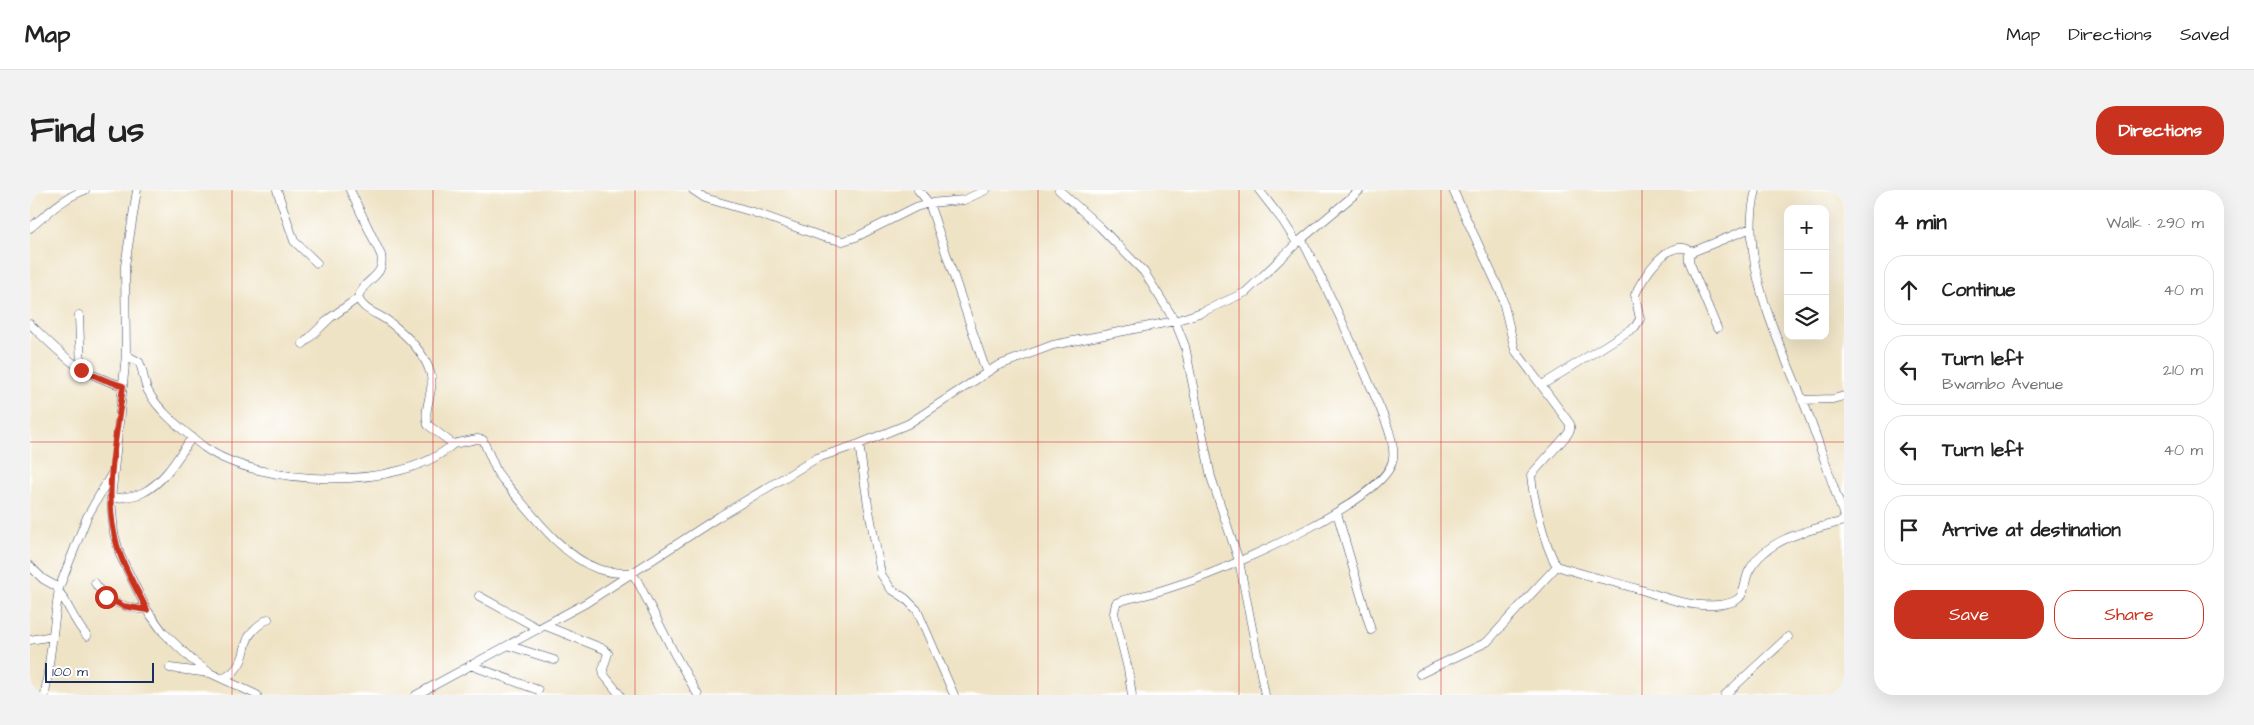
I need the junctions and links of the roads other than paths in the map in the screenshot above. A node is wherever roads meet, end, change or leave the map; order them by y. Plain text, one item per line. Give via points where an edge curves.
1 (84, 190) edge
2 (137, 190) edge
3 (277, 190) edge
4 (350, 190) edge
5 (694, 190) edge
6 (918, 190) edge
7 (986, 190) edge
8 (1059, 190) edge
9 (1260, 190) edge
10 (1360, 190) edge
11 (1453, 190) edge
12 (1756, 190) edge
13 (929, 203) junction
14 (30, 228) edge
15 (1751, 228) junction
16 (1300, 241) junction
17 (1692, 252) junction
18 (316, 263) dead end
19 (358, 298) junction
20 (78, 315) dead end
21 (1175, 321) junction
22 (30, 324) edge
23 (1716, 328) dead end
24 (303, 344) dead end
25 (126, 355) junction
26 (81, 370) junction
27 (986, 371) junction
28 (1542, 385) junction
29 (123, 386) junction
30 (1844, 396) edge
31 (1802, 400) junction
32 (192, 437) junction
33 (453, 444) junction
34 (859, 444) junction
35 (112, 474) junction
36 (111, 499) junction
37 (1337, 512) junction
38 (1844, 516) edge
39 (1844, 521) edge
40 (1239, 560) junction
41 (30, 566) edge
42 (1557, 566) junction
43 (632, 573) junction
44 (95, 583) dead end
45 (59, 589) junction
46 (479, 596) dead end
47 (147, 610) junction
48 (268, 619) dead end
49 (543, 628) junction
50 (1371, 630) dead end
51 (53, 636) junction
52 (87, 636) dead end
53 (1788, 637) dead end
54 (30, 640) edge
55 (510, 646) junction
56 (554, 660) dead end
57 (470, 666) junction
58 (170, 668) dead end
59 (210, 673) junction
60 (1420, 674) dead end
61 (223, 679) junction
62 (538, 690) dead end
63 (45, 695) edge
64 (258, 695) edge
65 (416, 695) edge
66 (620, 695) edge
67 (698, 695) edge
68 (954, 695) edge
69 (1132, 695) edge
70 (1265, 695) edge
71 (1725, 695) edge

1 - 14 street via 59,203
2 - 25 street via 125,266
3 - 18 street via 294,241
4 - 19 street via 383,265 362,288
5 - 13 street via 705,198 833,240 856,237
6 - 13 street
7 - 13 street via 956,202
8 - 21 street via 1100,226 1144,272
9 - 16 street
10 - 16 street
11 - 28 street via 1500,293 1515,350
12 - 15 street
13 - 27 street
15 - 17 street
15 - 31 street via 1754,257 1767,308
16 - 21 street via 1246,292
16 - 37 street via 1350,339 1384,418 1393,449 1393,461 1375,485
17 - 23 street via 1689,261
17 - 28 street via 1682,248 1670,251 1660,257 1647,274 1635,295 1640,319 1638,324
19 - 24 street via 330,318
19 - 33 street via 361,305 387,320 420,353 432,380 426,414 428,425
20 - 26 street
21 - 27 street via 1053,345
21 - 40 street via 1185,346 1211,477
22 - 26 street
25 - 29 street
25 - 32 street via 139,362 149,393
26 - 29 street
27 - 34 street via 908,424
28 - 42 street via 1566,418 1570,430 1531,475 1550,553
29 - 35 street
30 - 31 street
31 - 38 street
32 - 33 street via 219,456 252,468 283,474 341,478 404,471 441,455
32 - 36 street via 174,464 152,487 142,493
33 - 43 street via 483,440 497,472 560,544 595,568
34 - 43 street via 817,458
34 - 68 street via 881,574 891,589 918,610
35 - 36 street
35 - 45 street via 87,516
36 - 47 street via 117,546
37 - 40 street
37 - 50 street
39 - 42 street via 1785,539 1768,549 1749,571 1740,598 1718,604 1700,605 1670,598
40 - 69 street via 1196,579 1116,603 1114,613
40 - 70 street
41 - 45 street via 43,580
42 - 60 street via 1487,642
43 - 49 street
43 - 67 street
44 - 47 street via 102,594 117,604
45 - 51 street
45 - 52 street
46 - 49 street
47 - 59 street via 176,646
48 - 61 street via 250,633 235,671
49 - 55 street
49 - 66 street via 604,649 608,653 604,675
51 - 54 street
51 - 63 street
53 - 71 street
55 - 56 street
55 - 57 street
57 - 62 street
57 - 65 street
58 - 59 street
59 - 61 street
61 - 64 street

